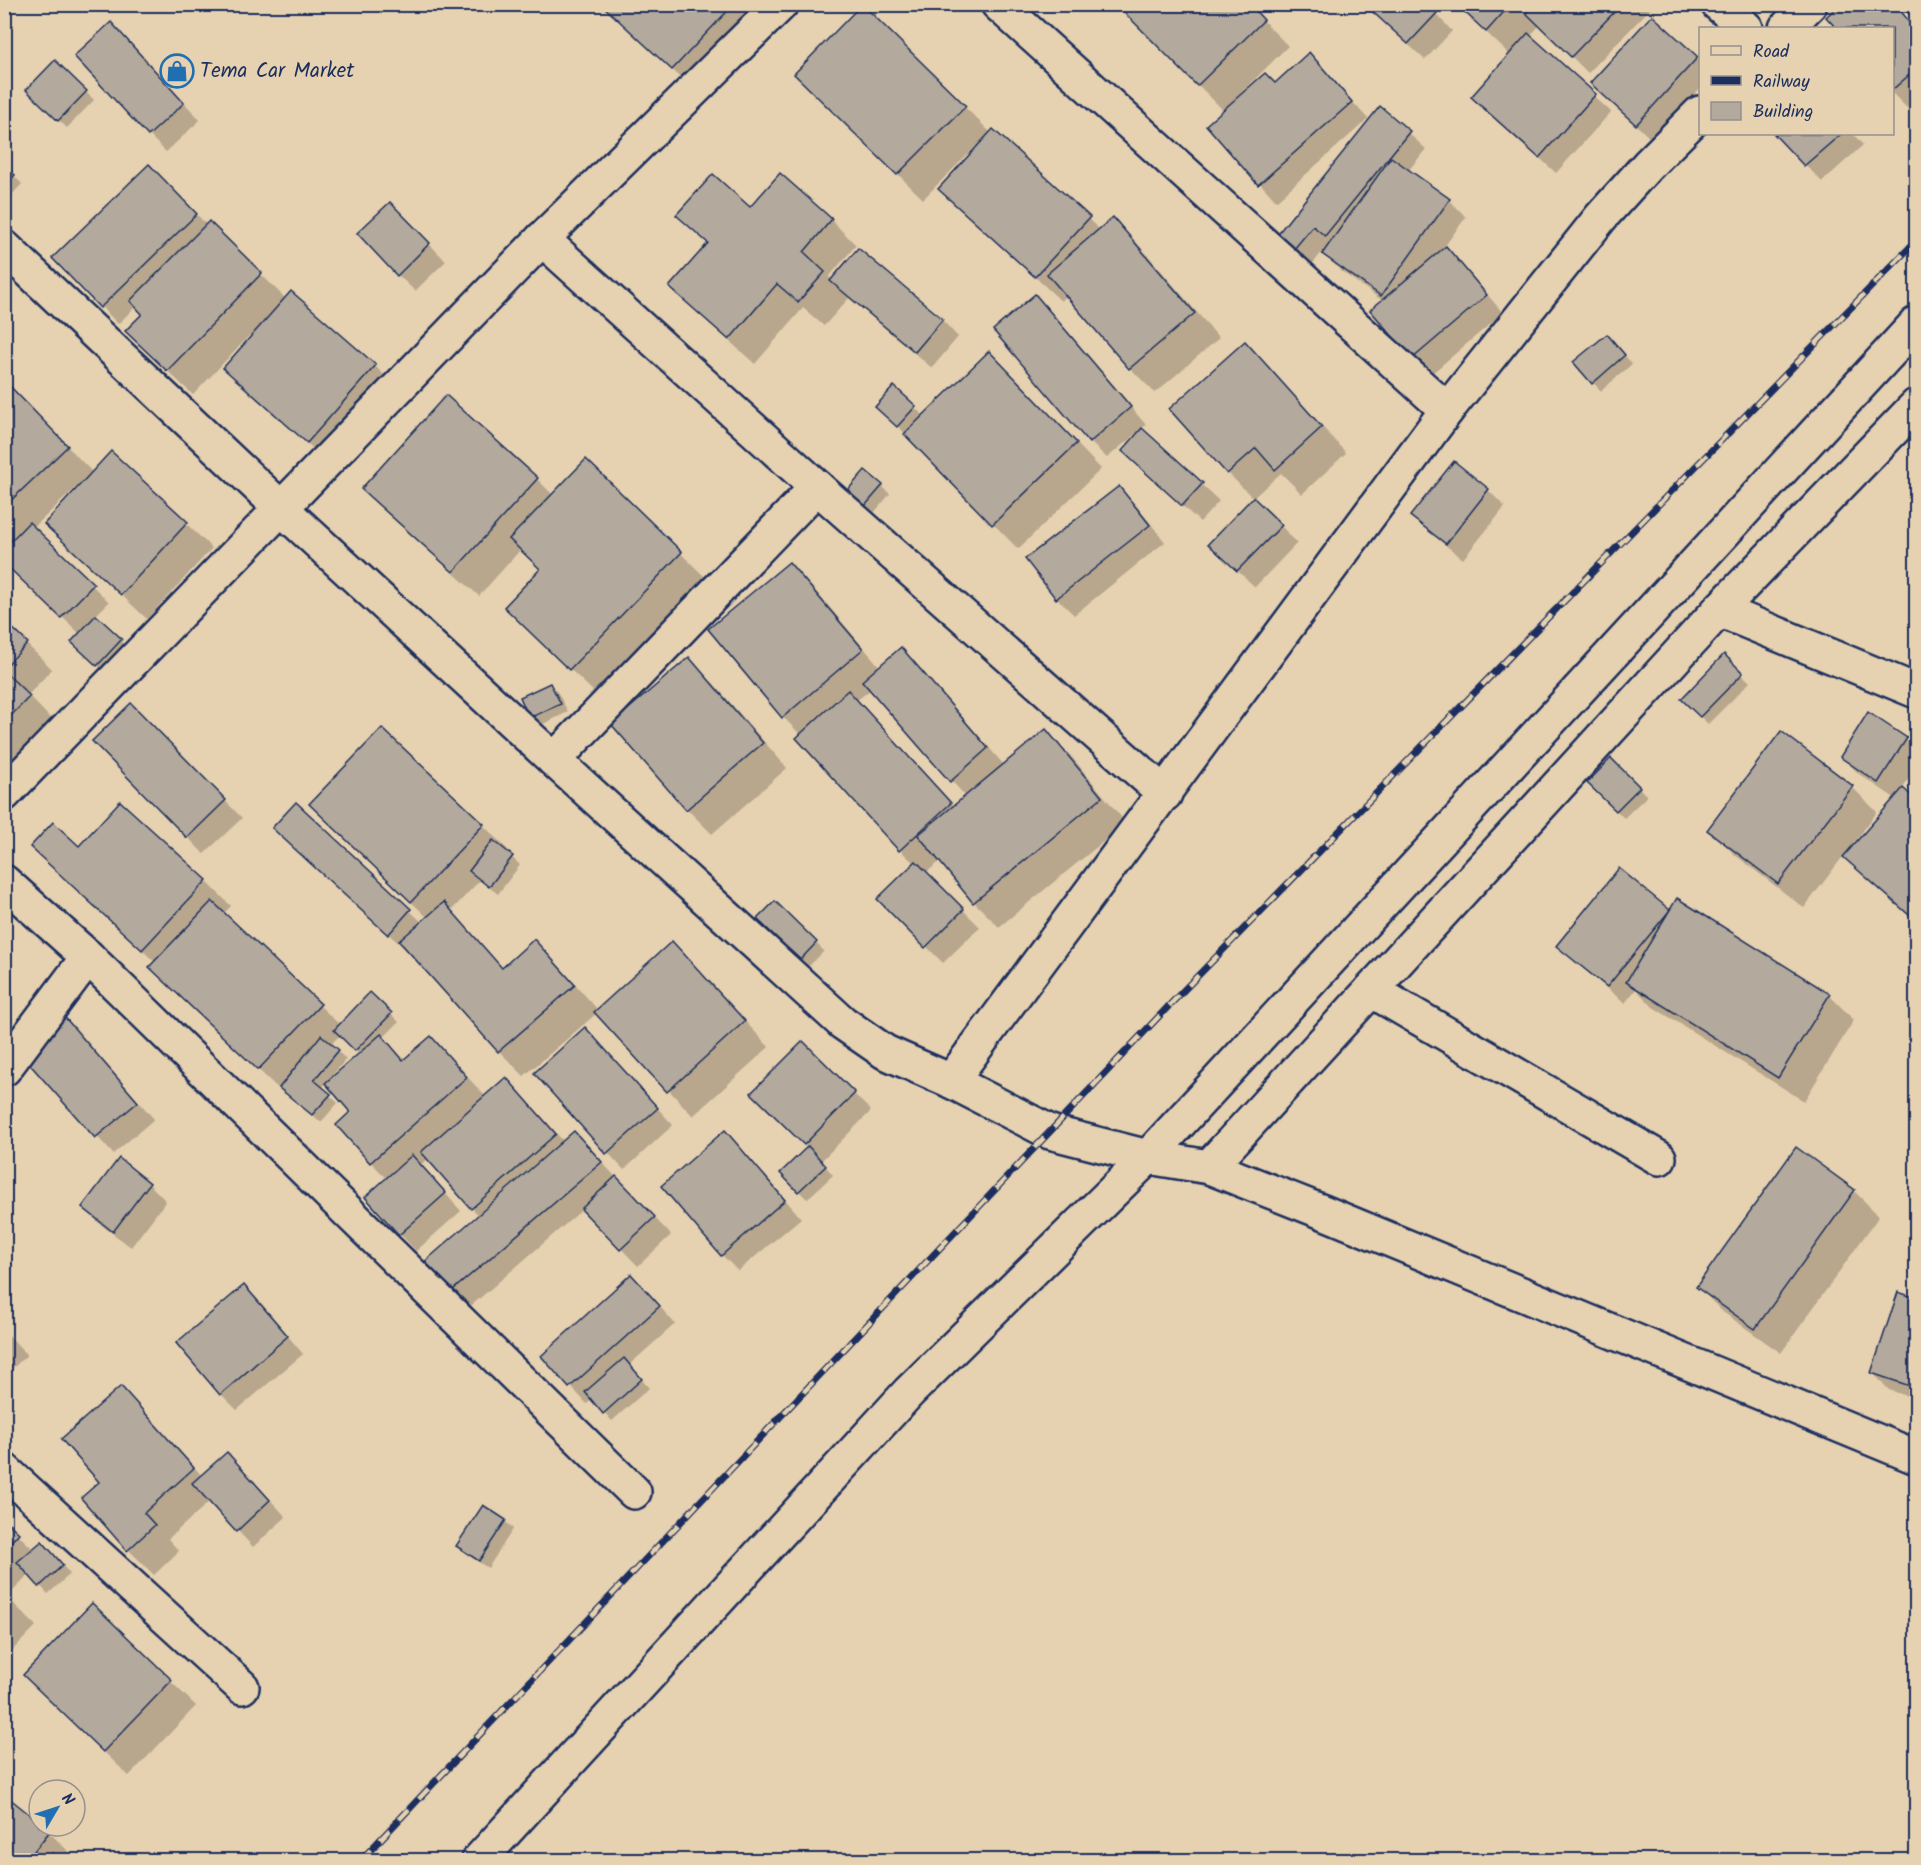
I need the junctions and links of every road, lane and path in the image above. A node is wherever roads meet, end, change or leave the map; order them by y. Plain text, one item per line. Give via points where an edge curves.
1 (781, 4) edge
2 (998, 4) edge
3 (1718, 4) edge
4 (1810, 4) edge
5 (1745, 27) edge
6 (1787, 27) edge
7 (1699, 115) edge
8 (542, 239) junction
9 (4, 247) edge
10 (1917, 324) edge
11 (1917, 406) edge
12 (1447, 410) junction
13 (818, 487) junction
14 (282, 509) junction
15 (1719, 609) junction
16 (1917, 691) edge
17 (554, 760) junction
18 (4, 794) edge
19 (1165, 794) junction
20 (4, 882) edge
21 (88, 957) junction
22 (1371, 990) junction
23 (4, 1069) edge
24 (951, 1081) junction
25 (1148, 1157) junction
26 (1659, 1158) dead end
27 (1209, 1167) junction
28 (1917, 1457) edge
29 (4, 1470) edge
30 (634, 1492) dead end
31 (242, 1687) dead end
32 (479, 1860) edge

1 - 8 street
2 - 12 street
3 - 5 street
4 - 6 street
7 - 12 street via 1600,218
8 - 13 street
8 - 14 street
9 - 14 street
10 - 25 street
11 - 15 street
12 - 19 street
13 - 17 street
13 - 19 street
14 - 17 street
14 - 18 street
15 - 16 street
15 - 22 street
17 - 24 street via 843,1023 885,1052
19 - 24 street
20 - 21 street
21 - 23 street
21 - 30 street
22 - 26 street
22 - 27 street
24 - 25 street via 1050,1132
25 - 27 street
25 - 32 street via 909,1392
27 - 28 street
29 - 31 street

